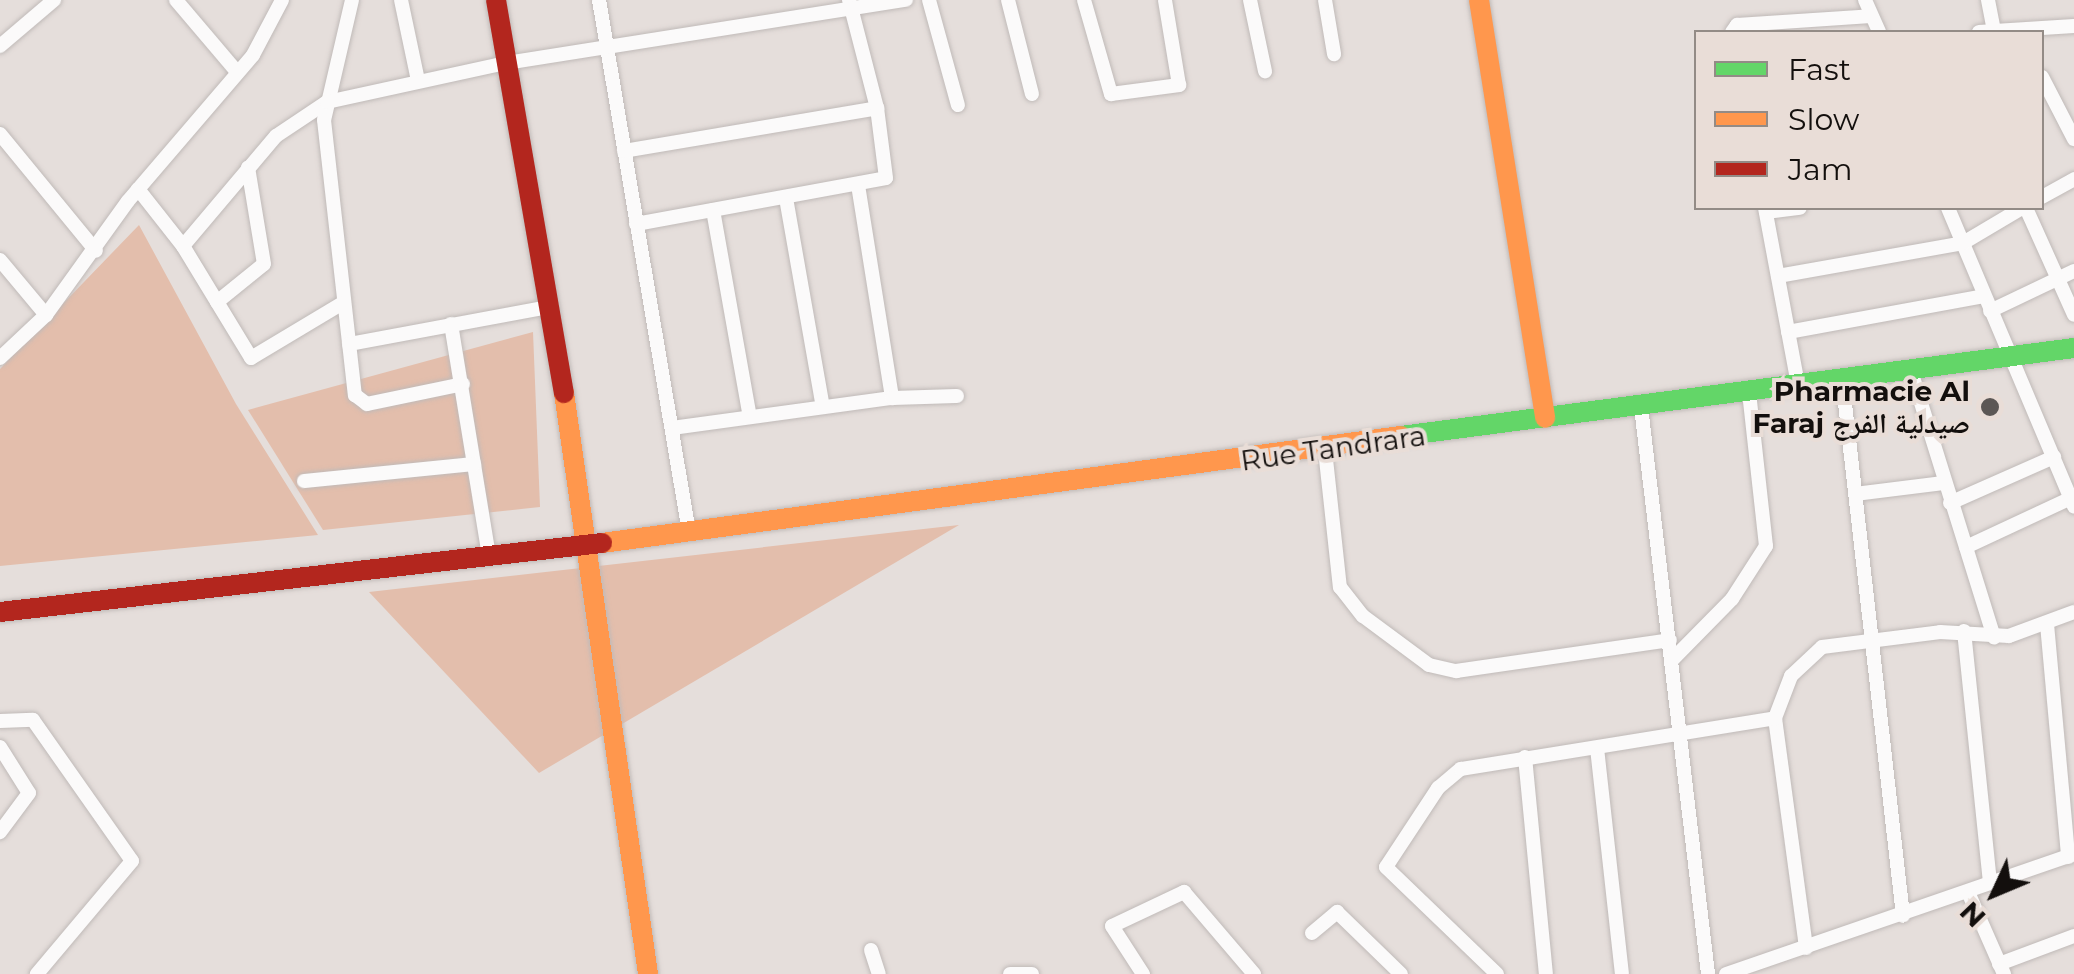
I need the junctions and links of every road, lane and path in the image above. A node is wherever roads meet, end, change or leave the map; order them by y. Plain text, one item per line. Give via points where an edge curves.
1 (54, 0) edge
2 (176, 0) edge
3 (282, 0) edge
4 (352, 0) edge
5 (400, 0) edge
6 (496, 0) edge
7 (599, 0) edge
8 (906, 0) edge
9 (930, 0) edge
10 (1008, 0) edge
11 (1084, 0) edge
12 (1165, 0) edge
13 (1250, 0) edge
14 (1324, 0) edge
15 (1479, 0) edge
16 (1865, 0) edge
17 (1988, 0) edge
18 (850, 6) edge
19 (1871, 16) junction
20 (2074, 26) edge
21 (1732, 30) edge
22 (1878, 30) edge
23 (1994, 30) edge
24 (2028, 30) edge
25 (0, 46) edge
26 (606, 51) junction
27 (1334, 54) dead end
28 (506, 63) junction
29 (1265, 71) dead end
30 (237, 72) junction
31 (418, 81) junction
32 (2044, 81) edge
33 (1032, 94) dead end
34 (327, 102) junction
35 (958, 105) dead end
36 (877, 108) junction
37 (0, 134) edge
38 (2074, 139) edge
39 (624, 151) junction
40 (248, 166) junction
41 (2074, 179) edge
42 (858, 184) junction
43 (138, 189) junction
44 (2044, 196) edge
45 (786, 198) junction
46 (714, 210) junction
47 (1765, 210) edge
48 (1949, 210) edge
49 (2020, 210) edge
50 (2025, 210) edge
51 (636, 224) junction
52 (1963, 242) junction
53 (182, 246) junction
54 (96, 251) junction
55 (0, 260) edge
56 (2067, 274) edge
57 (1778, 276) junction
58 (217, 302) junction
59 (344, 303) junction
60 (1987, 303) junction
61 (548, 307) junction
62 (2074, 314) edge
63 (46, 315) junction
64 (451, 324) junction
65 (1788, 332) junction
66 (350, 344) junction
67 (2074, 348) edge
68 (0, 358) edge
69 (2014, 358) junction
70 (1912, 374) junction
71 (1842, 377) junction
72 (463, 384) junction
73 (1798, 384) junction
74 (1749, 391) junction
75 (958, 396) dead end
76 (892, 398) junction
77 (823, 407) junction
78 (1641, 407) junction
79 (750, 418) junction
80 (1544, 418) junction
81 (672, 428) junction
82 (1325, 450) junction
83 (2054, 457) junction
84 (474, 464) junction
85 (2069, 479) edge
86 (304, 481) dead end
87 (1943, 483) junction
88 (1855, 494) junction
89 (2072, 502) edge
90 (1950, 503) junction
91 (689, 532) junction
92 (590, 544) junction
93 (1966, 547) junction
94 (490, 556) junction
95 (0, 612) edge
96 (2074, 612) edge
97 (2047, 624) junction
98 (1964, 632) junction
99 (1870, 638) junction
100 (1994, 638) junction
101 (1670, 640) junction
102 (1673, 659) junction
103 (1775, 718) junction
104 (0, 721) edge
105 (1683, 735) junction
106 (0, 747) edge
107 (1597, 748) junction
108 (1524, 758) junction
109 (0, 832) edge
110 (2071, 856) edge
111 (1990, 883) junction
112 (1968, 892) junction
113 (1903, 916) junction
114 (1312, 933) dead end
115 (2074, 936) edge
116 (1806, 948) junction
117 (871, 950) dead end
118 (2002, 969) edge
119 (38, 974) edge
120 (648, 974) edge
121 (878, 974) edge
122 (1010, 974) edge
123 (1032, 974) edge
124 (1143, 974) edge
125 (1254, 974) edge
126 (1402, 974) edge
127 (1497, 974) edge
128 (1546, 974) edge
129 (1622, 974) edge
130 (1708, 974) edge
131 (1726, 974) edge

1 - 25 street
2 - 30 street
3 - 30 street
4 - 34 street
5 - 31 street
6 - 28 street
7 - 26 street
8 - 18 street
9 - 35 street
10 - 33 street
11 - 12 street via 1111,94 1179,84
13 - 29 street
14 - 27 street
15 - 80 street
16 - 19 street
17 - 23 street
18 - 26 street
18 - 36 street
19 - 21 street
19 - 22 street
20 - 24 street
26 - 28 street
26 - 39 street
28 - 31 street
28 - 61 street
30 - 43 street
31 - 34 street
32 - 38 street
34 - 40 street via 294,120
34 - 59 street via 324,144
36 - 39 street
36 - 42 street via 888,172
37 - 54 street
39 - 51 street
40 - 53 street
40 - 58 street via 264,264
41 - 44 street
42 - 45 street
42 - 76 street
43 - 53 street
43 - 54 street
45 - 46 street
45 - 77 street
46 - 51 street
46 - 79 street
47 - 57 street
48 - 52 street
49 - 52 street
50 - 56 street
51 - 81 street
52 - 57 street
52 - 60 street
53 - 58 street
54 - 63 street
55 - 63 street
56 - 60 street
56 - 62 street
57 - 65 street
58 - 59 street via 251,358
59 - 66 street
60 - 65 street
60 - 69 street
61 - 64 street
61 - 92 street
63 - 68 street
64 - 66 street
64 - 72 street
65 - 73 street
66 - 72 street via 359,402
67 - 69 street, Rue Tandrara
69 - 70 street, Rue Tandrara
69 - 83 street
70 - 71 street, Rue Tandrara
70 - 87 street
71 - 73 street, Rue Tandrara
71 - 88 street
72 - 84 street
73 - 74 street, Rue Tandrara
74 - 78 street, Rue Tandrara
74 - 102 street via 1766,546 1732,599
75 - 76 street
76 - 77 street
77 - 79 street
78 - 80 street, Rue Tandrara
78 - 101 street
79 - 81 street
80 - 82 street, Rue Tandrara
81 - 91 street
82 - 91 street, Rue Tandrara
82 - 101 street via 1340,587 1363,616 1429,665 1456,671
83 - 85 street
83 - 90 street
84 - 86 street
84 - 94 street
85 - 89 street
87 - 88 street
87 - 90 street
88 - 99 street
89 - 93 street
90 - 93 street
91 - 92 street, Rue Tandrara
92 - 94 street, Rue Tandrara
92 - 120 street
93 - 100 street
94 - 95 street, Rue Tandrara
96 - 97 street
97 - 100 street
97 - 110 street
98 - 99 street
98 - 100 street
98 - 111 street
99 - 103 street via 1814,652 1790,676
99 - 113 street
101 - 102 street
102 - 105 street
103 - 105 street
103 - 116 street
104 - 119 street via 33,720 132,861
105 - 107 street
105 - 130 street
106 - 109 street via 29,793
107 - 108 street
107 - 129 street
108 - 127 street via 1484,762 1448,778 1386,867
108 - 128 street
110 - 111 street
111 - 112 street
112 - 113 street
112 - 118 street
113 - 116 street
114 - 126 street via 1338,912
115 - 118 street
116 - 131 street
117 - 121 street
122 - 123 street
124 - 125 street via 1112,926 1184,892

